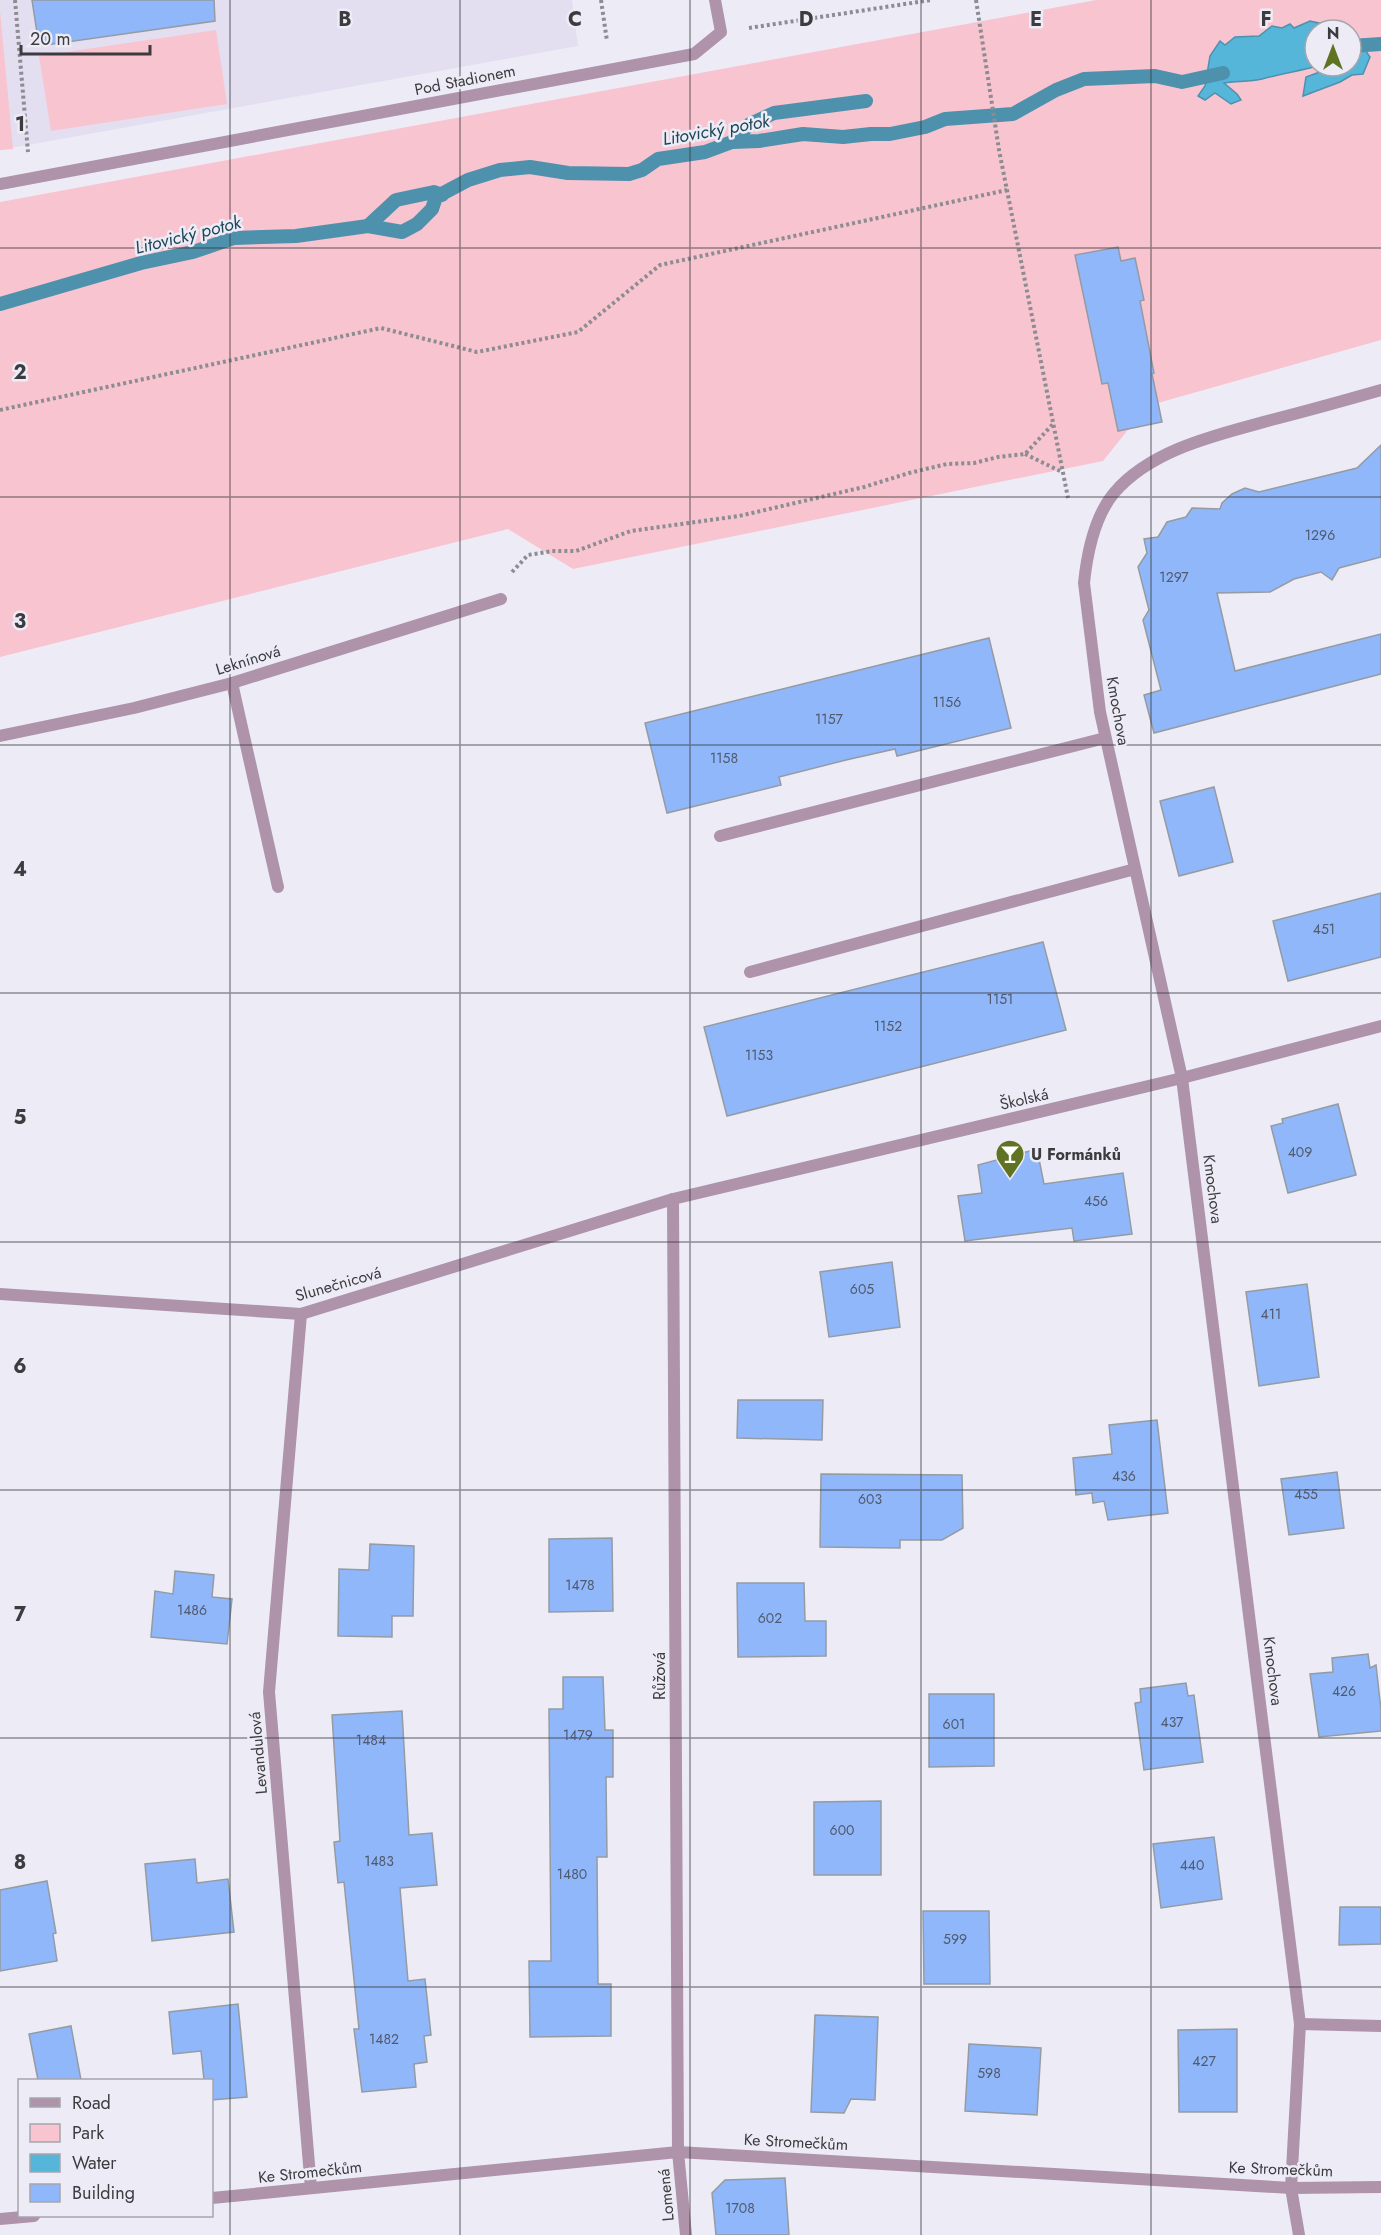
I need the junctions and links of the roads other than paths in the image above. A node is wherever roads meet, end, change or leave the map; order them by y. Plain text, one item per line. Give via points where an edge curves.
1 (715, 0) edge
2 (0, 184) edge
3 (1381, 390) edge
4 (501, 599) dead end
5 (232, 682) junction
6 (0, 736) edge
7 (1105, 738) junction
8 (720, 836) dead end
9 (1135, 869) junction
10 (278, 886) dead end
11 (750, 972) dead end
12 (1381, 1026) edge
13 (1182, 1078) junction
14 (673, 1199) junction
15 (0, 1294) edge
16 (301, 1314) junction
17 (1300, 2024) junction
18 (1381, 2026) edge
19 (678, 2152) junction
20 (1381, 2187) edge
21 (311, 2188) junction
22 (1291, 2188) junction
23 (213, 2198) edge
24 (23, 2217) edge
25 (0, 2219) edge
26 (686, 2235) edge
27 (1299, 2235) edge

1 - 2 street, Pod Stadionem via 721,32 694,54
3 - 7 street, Kmochova via 1204,439 1161,456 1114,492 1096,527 1084,583
4 - 5 street, Leknínová
5 - 6 street, Leknínová via 134,708
5 - 10 street
7 - 8 street
7 - 9 street, Kmochova
9 - 11 street
9 - 13 street, Kmochova
12 - 13 street, Školská
13 - 14 street, Školská
13 - 17 street, Kmochova
14 - 16 street, Slunečnicová
14 - 19 street, Růžová
15 - 16 street, Slunečnicová
16 - 21 street, Levandulová via 269,1692
17 - 18 street
17 - 22 street, Kmochova
19 - 21 street, Ke Stromečkům
19 - 22 street, Ke Stromečkům
19 - 26 street, Lomená
20 - 22 street, Ke Stromečkům
21 - 23 street, Ke Stromečkům
22 - 27 street, Kmochova
24 - 25 street

